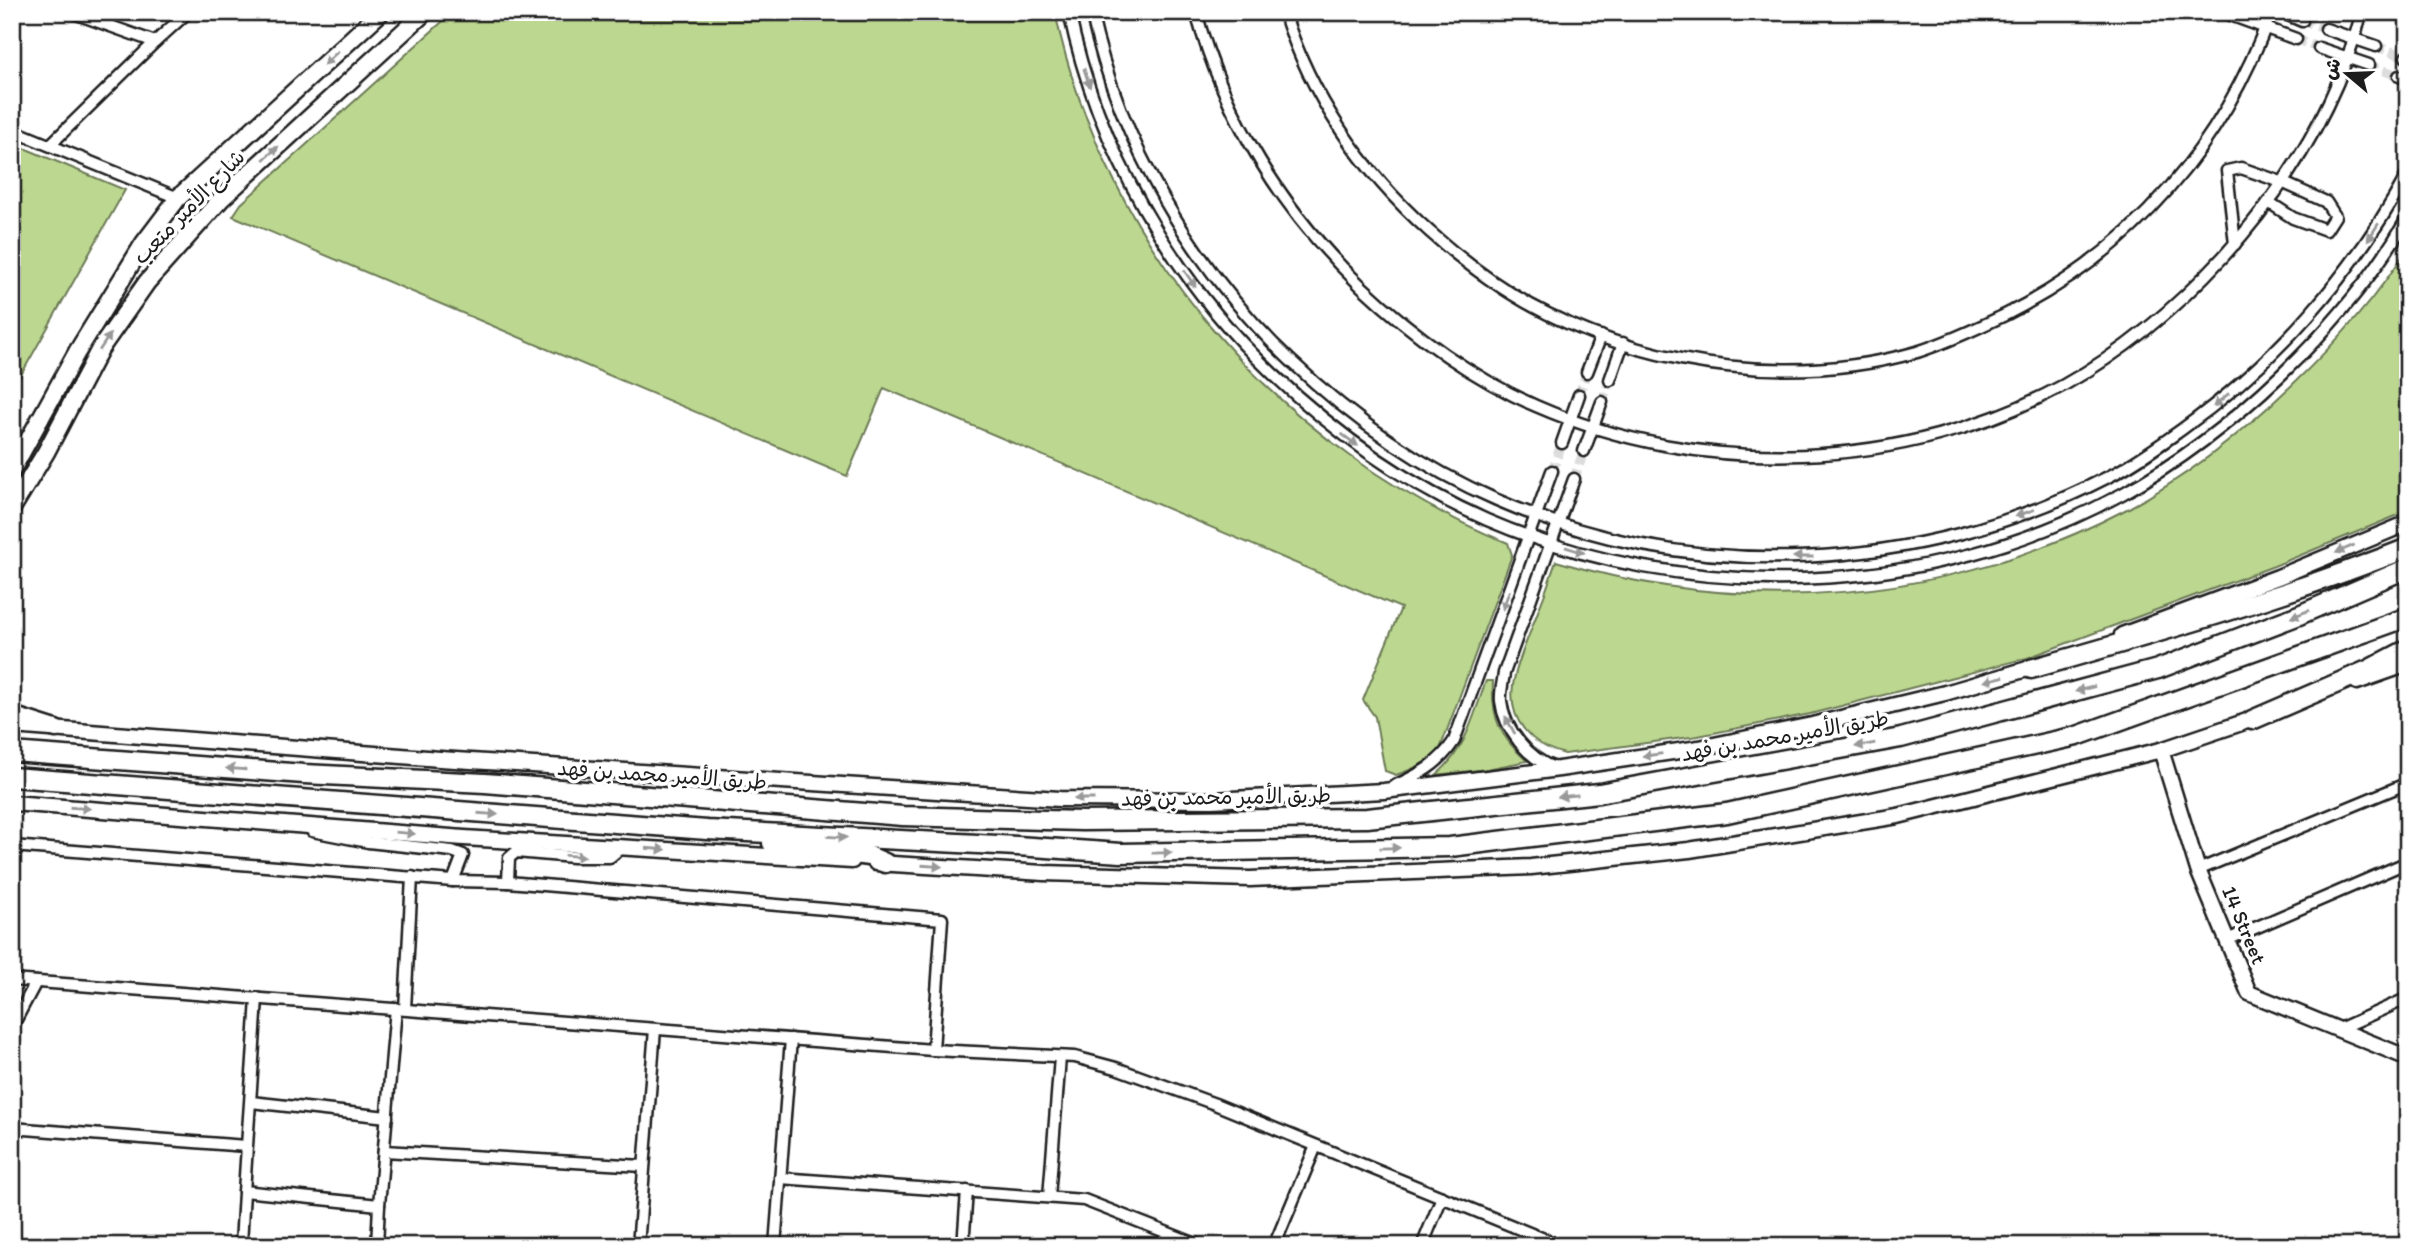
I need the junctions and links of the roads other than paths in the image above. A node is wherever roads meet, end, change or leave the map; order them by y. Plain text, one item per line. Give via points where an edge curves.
1 (71, 12) edge
2 (188, 12) edge
3 (381, 12) edge
4 (425, 12) edge
5 (1069, 12) edge
6 (1091, 12) edge
7 (1196, 12) edge
8 (1284, 12) edge
9 (2222, 12) edge
10 (2271, 12) edge
11 (2281, 12) edge
12 (2362, 12) edge
13 (2302, 21) tunnel mouth
14 (2266, 28) junction
15 (2326, 29) tunnel mouth
16 (2354, 38) junction
17 (2295, 39) tunnel mouth
18 (155, 42) junction
19 (2376, 47) tunnel mouth
20 (2319, 48) tunnel mouth
21 (2348, 57) junction
22 (2369, 65) tunnel mouth
23 (12, 130) edge
24 (50, 145) junction
25 (2408, 173) edge
26 (2284, 183) junction
27 (178, 198) junction
28 (2270, 203) junction
29 (2408, 217) edge
30 (2235, 244) junction
31 (1601, 336) junction
32 (1623, 343) junction
33 (77, 352) junction
34 (1587, 373) tunnel mouth
35 (1610, 380) tunnel mouth
36 (1579, 395) tunnel mouth
37 (1602, 402) tunnel mouth
38 (1571, 419) junction
39 (1594, 426) junction
40 (1562, 443) tunnel mouth
41 (1584, 451) tunnel mouth
42 (46, 452) junction
43 (12, 470) edge
44 (1552, 471) tunnel mouth
45 (1574, 479) tunnel mouth
46 (12, 508) edge
47 (1537, 515) junction
48 (1559, 522) junction
49 (2408, 523) edge
50 (1530, 536) junction
51 (1552, 543) junction
52 (2408, 548) edge
53 (2408, 568) edge
54 (2408, 617) edge
55 (2408, 649) edge
56 (2408, 664) edge
57 (2031, 669) junction
58 (12, 715) edge
59 (2252, 720) junction
60 (12, 726) edge
61 (57, 729) junction
62 (2161, 750) junction
63 (12, 752) edge
64 (1559, 769) junction
65 (12, 777) edge
66 (2408, 783) edge
67 (1384, 791) junction
68 (12, 803) edge
69 (291, 824) junction
70 (735, 832) junction
71 (12, 846) edge
72 (622, 847) junction
73 (2408, 862) edge
74 (885, 863) junction
75 (2198, 870) junction
76 (412, 877) junction
77 (453, 881) junction
78 (508, 882) junction
79 (2227, 940) junction
80 (12, 980) edge
81 (36, 982) junction
82 (257, 998) junction
83 (2408, 998) edge
84 (401, 1008) junction
85 (12, 1027) edge
86 (655, 1029) junction
87 (2337, 1030) junction
88 (790, 1039) junction
89 (933, 1050) junction
90 (1060, 1056) junction
91 (2408, 1058) edge
92 (251, 1102) junction
93 (387, 1117) junction
94 (12, 1128) edge
95 (246, 1146) junction
96 (1316, 1146) junction
97 (384, 1151) junction
98 (643, 1166) junction
99 (780, 1178) junction
100 (244, 1191) junction
101 (967, 1191) junction
102 (1049, 1197) junction
103 (1442, 1197) junction
104 (379, 1205) junction
105 (241, 1246) edge
106 (377, 1246) edge
107 (638, 1246) edge
108 (775, 1246) edge
109 (963, 1246) edge
110 (1201, 1246) edge
111 (1274, 1246) edge
112 (1422, 1246) edge
113 (1560, 1246) edge

1 - 18 street
2 - 18 street
3 -> 27 main road, شارع الأمير متعب
42 -> 4 main road, شارع الأمير متعب via 100,349 187,234
5 -> 50 street via 1094,102 1125,172 1157,231 1224,323 1308,407 1384,464 1452,503
6 - 47 street via 1115,94 1157,185 1216,278 1266,338 1322,391 1396,446 1462,484
7 - 38 street via 1223,88 1263,166 1340,266 1389,313 1452,360
8 - 31 street via 1295,45 1335,123 1401,206 1446,247 1500,286 1549,315
9 - 14 street
10 - 14 street
11 - 13 street
12 - 16 street
14 - 17 street
14 - 32 street via 2219,121 2149,211 2098,257 1995,320 1916,352 1805,369 1714,364
15 - 16 street
16 - 19 street
16 - 21 street
18 - 24 street
20 - 21 street
21 - 22 street
21 - 26 street via 2328,106
23 - 24 street
24 - 27 street
25 -> 48 street via 2351,265 2241,383 2111,476 2037,509 1929,542 1814,557 1747,558 1667,549
26 - 28 street
26 - 28 street via 2326,202 2335,216 2326,230 2293,218
26 - 30 street via 2241,168 2227,171
27 - 33 main road, شارع الأمير متعب via 144,243
28 - 30 street
51 -> 29 street via 1664,571 1746,579 1815,579 1934,563 2045,529 2121,495 2226,424 2341,312
30 - 39 street via 2173,307 2093,367 2031,401 1938,435 1842,452 1751,455 1684,448
31 - 32 street
31 - 34 street
32 - 35 street
33 - 42 main road via 84,351 86,359 46,436
33 - 43 main road, شارع الأمير متعب
36 - 38 street
37 - 39 street
38 - 39 street
38 - 40 street
39 - 41 street
42 - 46 main road, شارع الأمير متعب
44 - 47 street
45 - 48 street
47 - 48 street
47 - 50 street
48 - 51 street
49 -> 57 main road
50 - 51 street
50 -> 67 street via 1446,755
64 -> 51 street via 1538,760 1513,732 1501,699 1504,673
52 - 57 highway via 2178,627
53 -> 63 highway, طريق الأمير محمد بن فهد via 2158,669 1901,738 1599,793 1367,818 1082,821 903,816
70 -> 54 highway via 1121,853 1450,847 1727,813 2077,736
55 - 59 highway
56 - 59 main road
57 -> 64 main road via 1812,725
58 - 61 main road
59 - 62 main road
60 - 61 main road
67 -> 61 main road via 1212,800 1060,799 440,760
74 -> 62 main road via 1250,879 1531,867 1689,850 1898,816
62 - 75 main road, 14 Street
64 - 67 main road
65 -> 70 highway
66 - 75 street
68 -> 69 main road
69 -> 72 main road
69 - 77 street via 368,842 452,851 463,855
70 - 74 highway via 758,841 869,856
71 - 76 street
72 -> 74 main road
78 -> 72 street via 509,858 516,852 610,857
73 - 79 street
75 - 79 main road, 14 Street
76 - 77 street
76 - 84 street
77 - 78 street
78 - 89 street via 942,919
79 - 87 main road, 14 Street via 2249,993
80 - 81 street
81 - 82 street
81 - 85 street
82 - 84 street
82 - 92 street
83 - 87 street
84 - 86 street
84 - 93 street
86 - 88 street
86 - 98 street
87 - 91 main road, 14 Street
88 - 89 street
88 - 99 street
89 - 90 street
90 - 96 street via 1140,1076
90 - 102 street
92 - 93 street
92 - 95 street
93 - 97 street
94 - 95 street
95 - 100 street
96 - 103 street
96 - 111 street
97 - 98 street
97 - 104 street
98 - 107 street
99 - 101 street
99 - 108 street
100 - 104 street
100 - 105 street
101 - 102 street
101 - 109 street
102 - 110 street via 1083,1200
103 - 112 street
103 - 113 street
104 - 106 street

